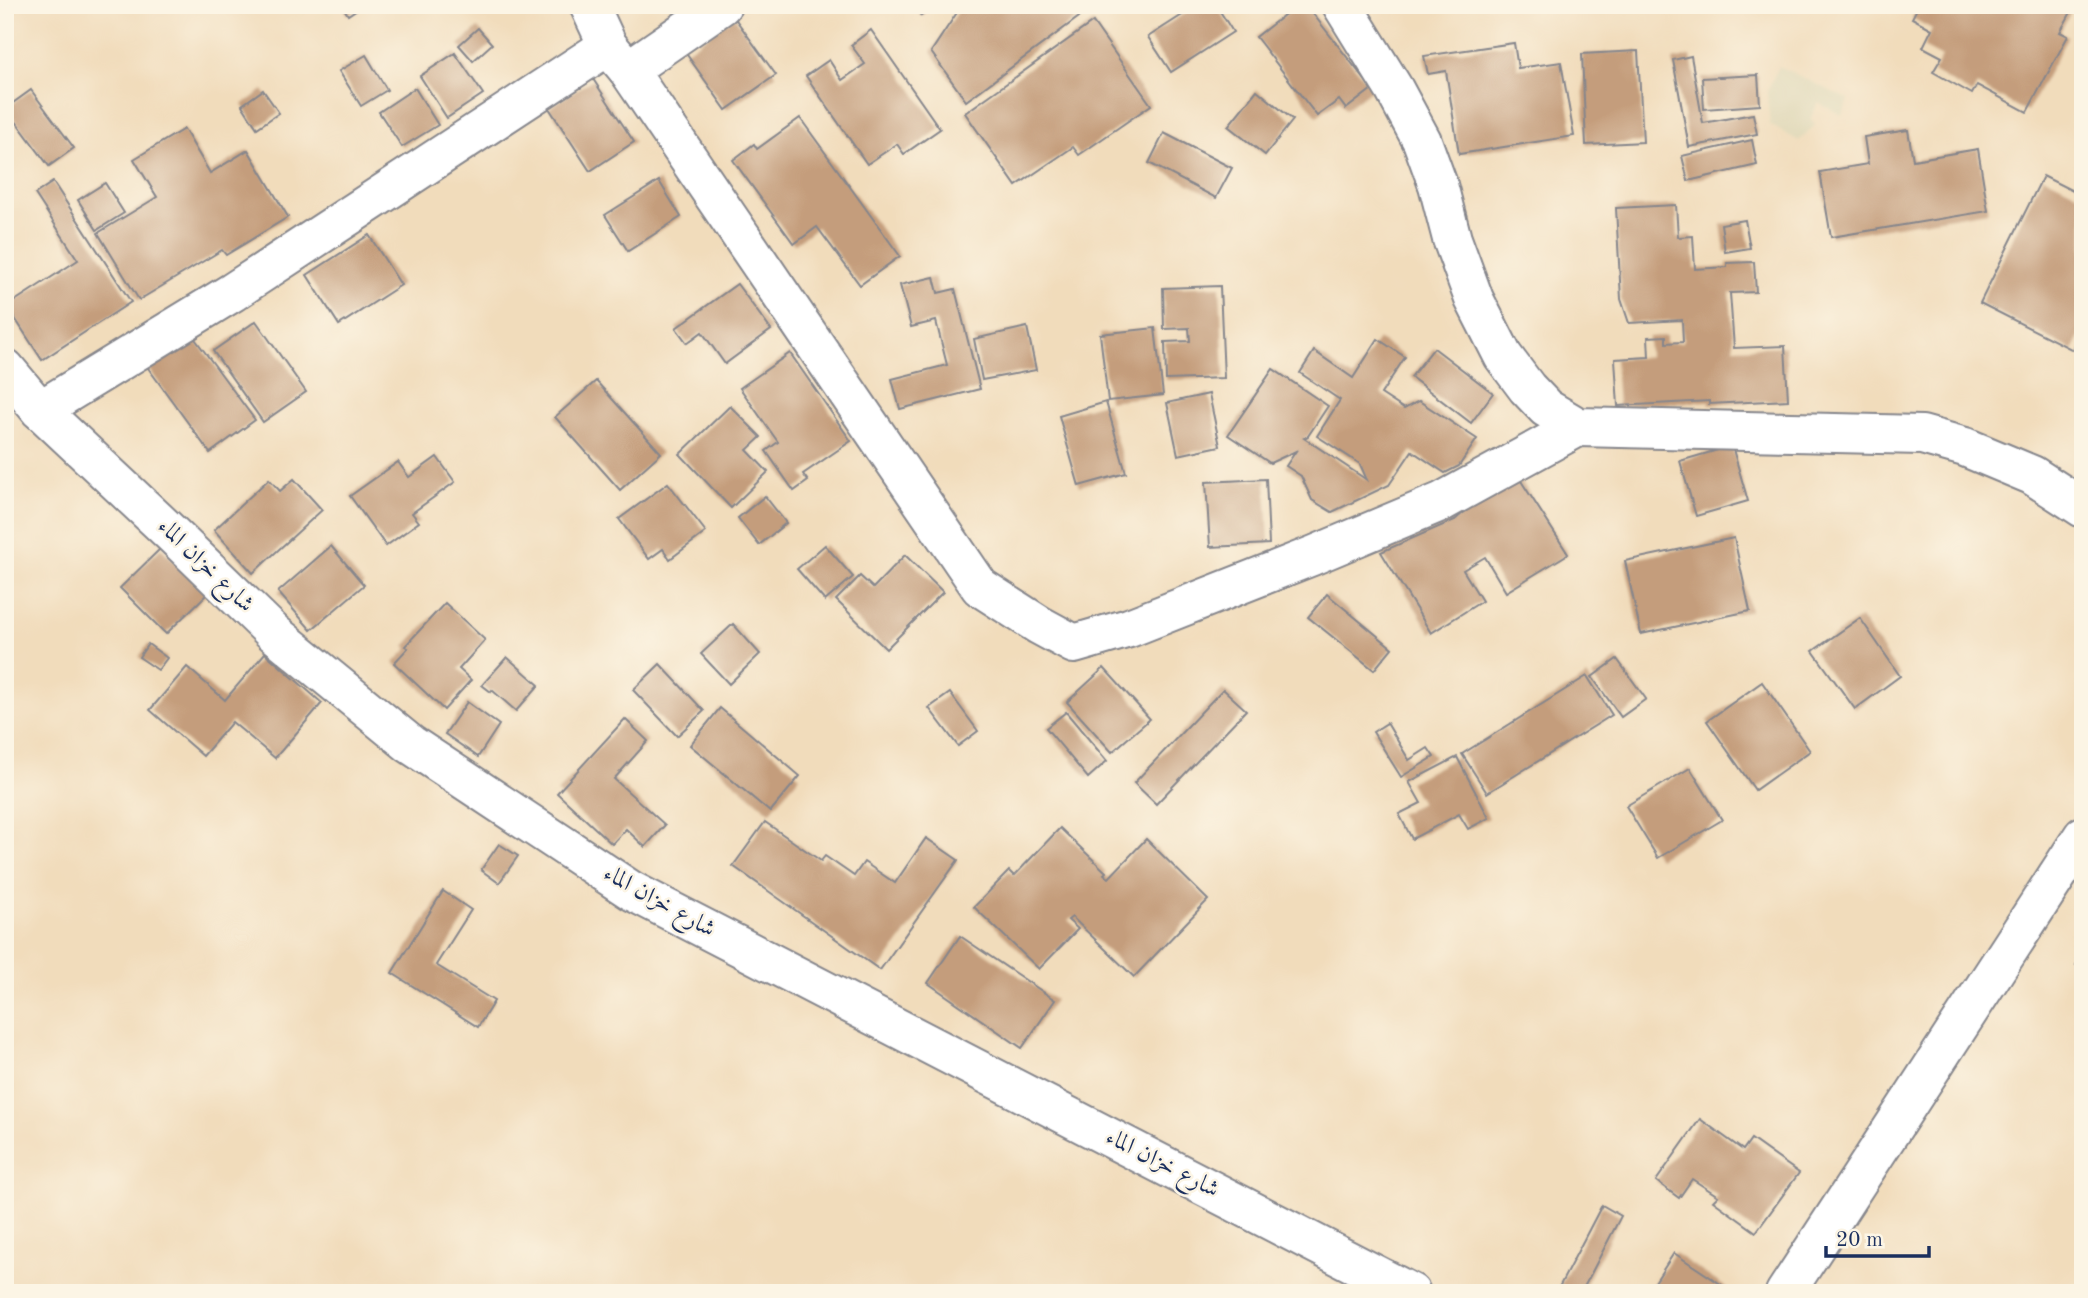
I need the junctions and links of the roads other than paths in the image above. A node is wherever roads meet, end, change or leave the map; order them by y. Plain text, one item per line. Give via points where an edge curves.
1 (589, 5) edge
2 (723, 5) edge
3 (1342, 5) edge
4 (618, 58) junction
5 (5, 368) edge
6 (40, 410) junction
7 (1578, 427) junction
8 (2083, 508) edge
9 (2083, 836) edge
10 (1412, 1293) edge
11 (1785, 1293) edge

1 - 4 street
2 - 4 street
3 - 7 street via 1422,141 1474,299 1503,356 1546,408
4 - 6 street
4 - 7 street via 980,587 1074,644 1129,628 1443,500
5 - 6 street, شارع خزان الماء
6 - 10 street, شارع خزان الماء via 274,633 410,744 632,891
7 - 8 street via 1922,435 2032,475
9 - 11 street

